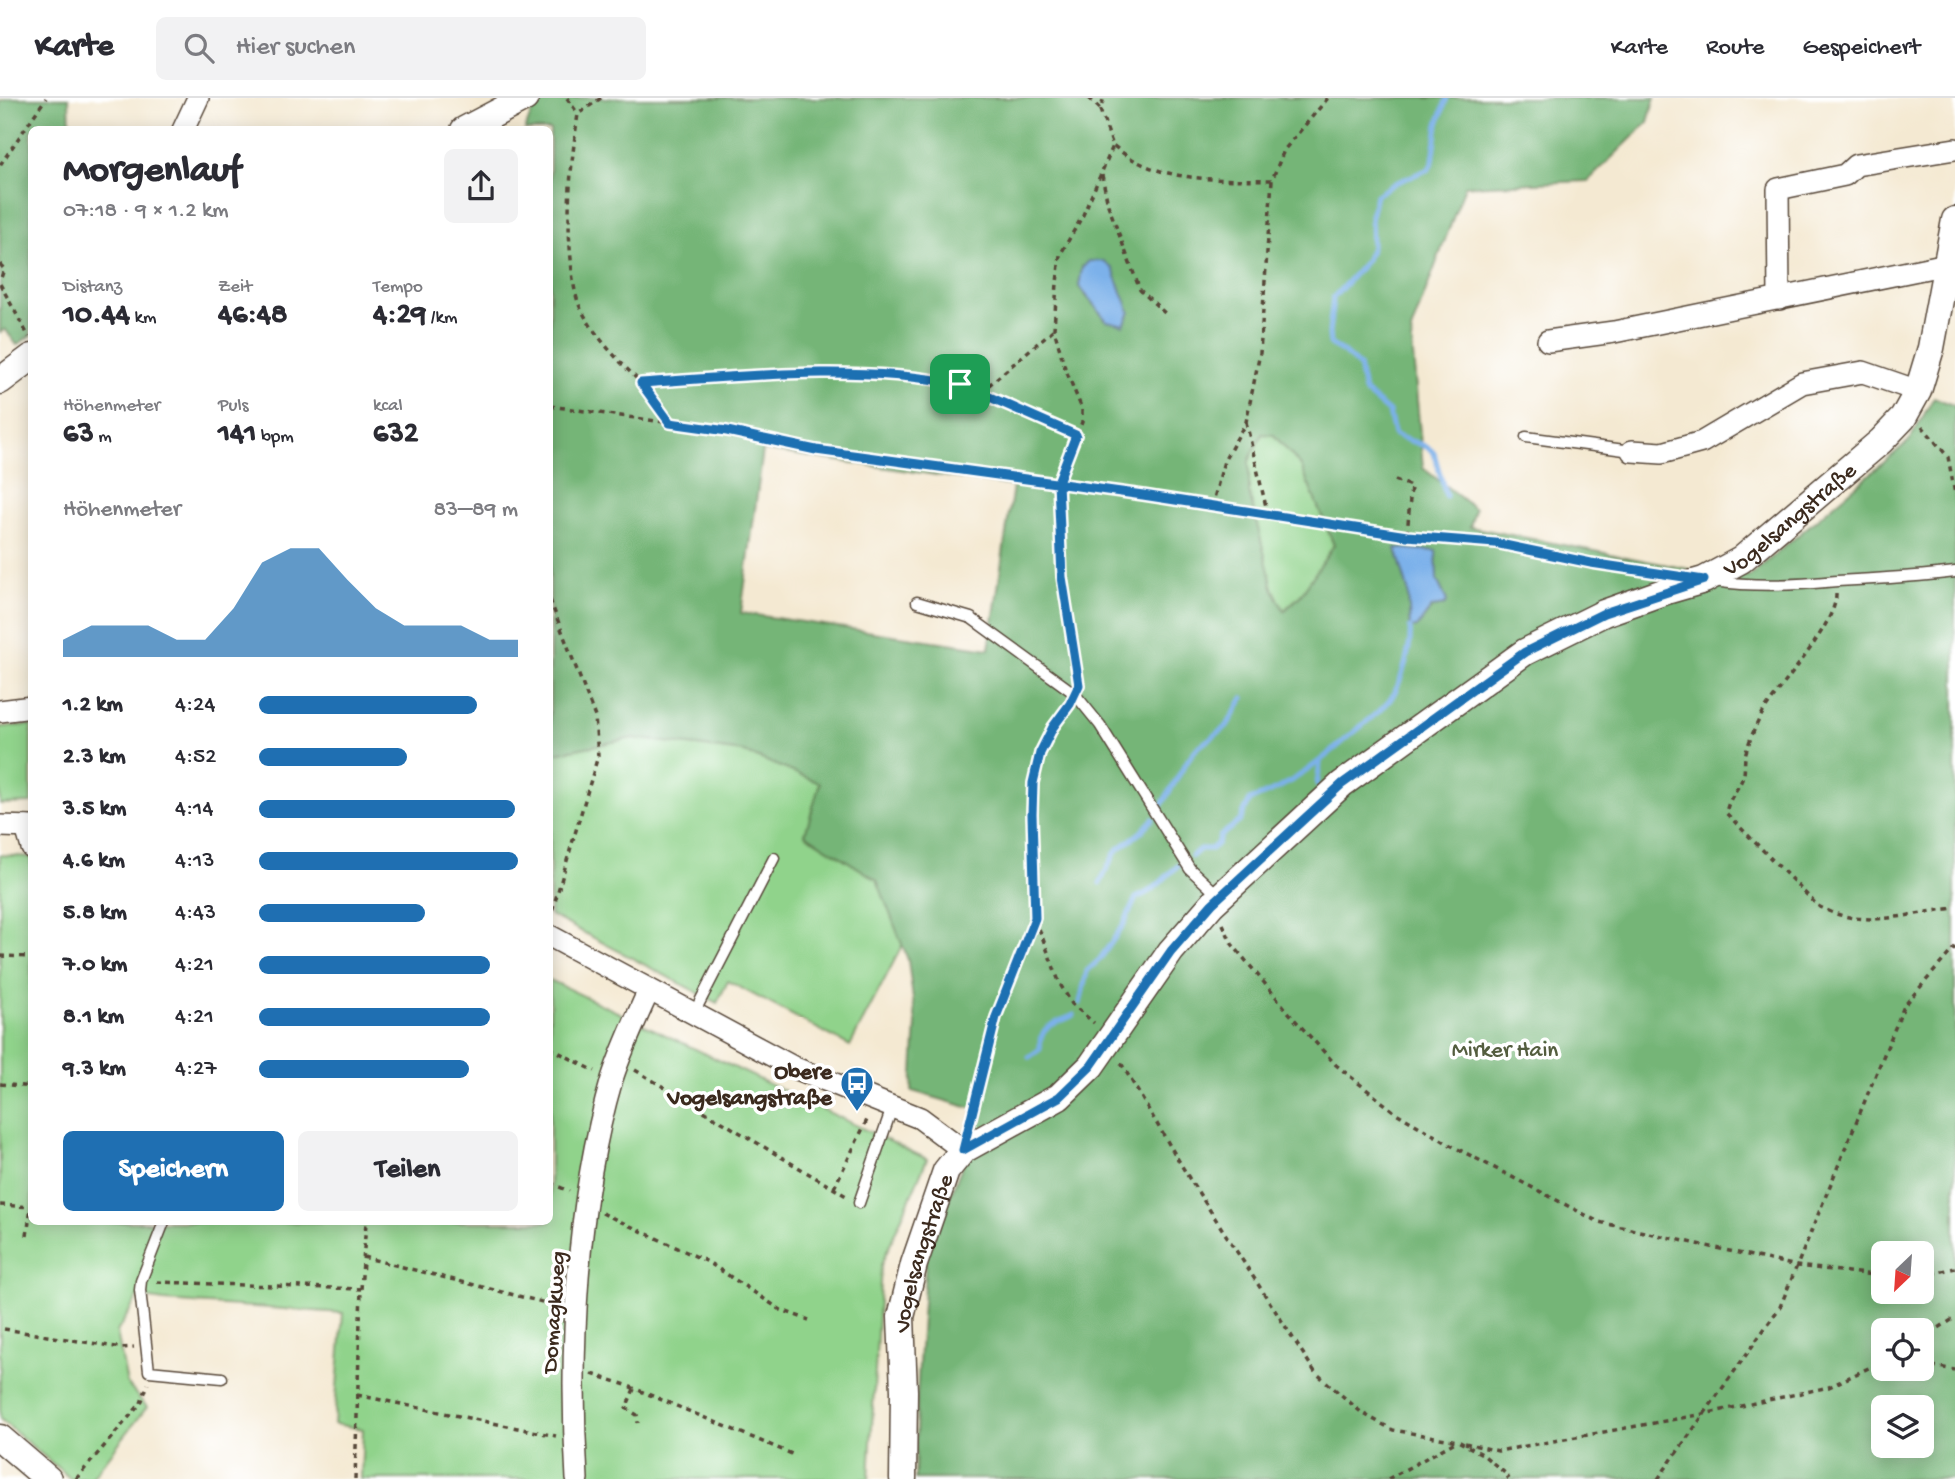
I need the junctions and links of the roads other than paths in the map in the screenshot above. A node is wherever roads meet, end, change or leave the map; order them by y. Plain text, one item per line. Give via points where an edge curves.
1 (198, 98) edge
2 (525, 98) edge
3 (185, 126) edge
4 (472, 126) edge
5 (1955, 149) edge
6 (1955, 220) edge
7 (1947, 264) junction
8 (1779, 299) junction
9 (1548, 341) dead end
10 (28, 360) edge
11 (0, 381) edge
12 (1913, 400) junction
13 (1526, 436) dead end
14 (1632, 451) joint
15 (1955, 572) edge
16 (1704, 580) junction
17 (917, 602) dead end
18 (28, 708) edge
19 (0, 711) edge
20 (0, 826) edge
21 (28, 827) edge
22 (774, 858) dead end
23 (1216, 900) junction
24 (553, 938) edge
25 (649, 990) junction
26 (694, 1013) junction
27 (885, 1103) junction
28 (963, 1150) junction
29 (859, 1203) road end
30 (163, 1225) edge
31 (222, 1377) dead end
32 (0, 1438) edge
33 (48, 1479) edge
34 (577, 1479) edge
35 (903, 1479) edge

1 - 3 street
2 - 4 street
5 - 8 street via 1856,165 1845,175 1778,189
6 - 7 street, Vogelsangstraße
7 - 8 street
7 - 12 street, Vogelsangstraße via 1931,348
8 - 9 street
10 - 11 street
12 - 14 street via 1863,372 1802,383 1702,442 1662,453
12 - 16 street, Vogelsangstraße via 1881,441 1750,552
13 - 14 lane
15 - 16 lane via 1798,585 1748,586
16 - 23 street, Vogelsangstraße via 1604,613 1525,652 1342,784
17 - 23 lane via 971,618 1074,693 1100,725 1189,869
18 - 19 street
20 - 21 street
22 - 26 lane
23 - 28 street, Vogelsangstraße via 1171,951 1091,1066 1059,1097
24 - 25 street
25 - 26 street
25 - 34 street, Domagkweg via 615,1070 587,1208 573,1368
26 - 27 street via 795,1068
27 - 28 street via 920,1118
27 - 29 lane
28 - 35 street, Vogelsangstraße via 946,1171 901,1317
30 - 31 lane via 141,1281 149,1371
32 - 33 street

